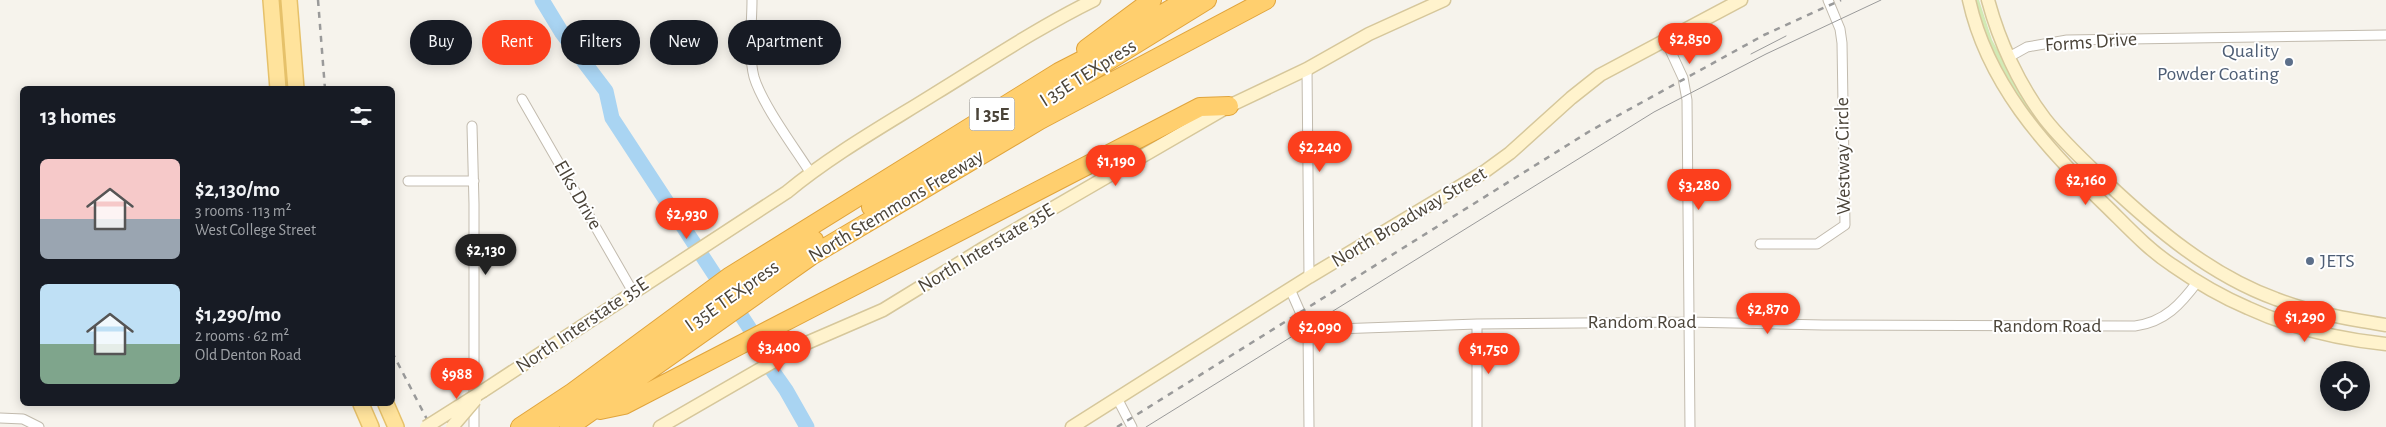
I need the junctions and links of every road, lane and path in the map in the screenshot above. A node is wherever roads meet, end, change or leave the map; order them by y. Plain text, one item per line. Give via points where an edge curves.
1 (271, 0) edge
2 (289, 0) edge
3 (752, 0) edge
4 (1094, 0) edge
5 (1152, 0) edge
6 (1186, 0) edge
7 (1207, 0) edge
8 (1266, 0) edge
9 (1444, 0) edge
10 (1741, 0) edge
11 (1828, 0) edge
12 (1969, 0) edge
13 (1988, 0) edge
14 (2386, 35) edge
15 (1665, 39) junction
16 (2009, 57) junction
17 (1307, 69) junction
18 (1059, 72) junction
19 (278, 86) edge
20 (296, 86) edge
21 (522, 99) dead end
22 (1229, 106) junction
23 (2045, 118) junction
24 (472, 126) dead end
25 (2032, 128) junction
26 (810, 172) junction
27 (408, 181) dead end
28 (474, 182) junction
29 (806, 244) junction
30 (1760, 244) dead end
31 (1310, 277) junction
32 (2198, 281) junction
33 (1290, 289) junction
34 (634, 292) junction
35 (2331, 317) junction
36 (1688, 322) junction
37 (1477, 324) junction
38 (2386, 325) edge
39 (1308, 330) junction
40 (2324, 334) junction
41 (2386, 344) edge
42 (483, 391) junction
43 (1117, 398) junction
44 (362, 406) edge
45 (387, 406) edge
46 (593, 411) junction
47 (0, 418) edge
48 (39, 427) edge
49 (371, 427) edge
50 (396, 427) edge
51 (426, 427) edge
52 (452, 427) edge
53 (474, 427) edge
54 (520, 427) edge
55 (543, 427) edge
56 (569, 427) edge
57 (660, 427) edge
58 (1072, 427) edge
59 (1132, 427) edge
60 (1309, 427) edge
61 (1477, 427) edge
62 (1690, 427) edge

1 - 19 main road
2 - 20 main road
3 - 26 street via 754,77
4 - 26 main road, North Interstate 35E
5 - 18 highway
6 - 18 highway, North Stemmons Freeway / I 35E
7 - 29 highway, I 35E TEXpress
8 - 29 highway, North Stemmons Freeway / I 35E
9 - 17 main road, North Interstate 35E via 1369,34
10 - 15 main road, North Broadway Street
11 - 30 street, Westway Circle via 1842,43 1845,225 1817,244
12 - 25 main road via 1972,17 1994,68
13 - 16 main road
14 - 16 street, Forms Drive via 2067,40 2027,47
15 - 31 main road, North Broadway Street via 1600,75 1484,172
15 - 36 street via 1683,78 1687,100
16 - 23 main road
17 - 22 main road, North Interstate 35E
17 - 31 street
18 - 29 highway, North Stemmons Freeway / I 35E
21 - 34 street, Elks Drive
22 - 46 highway via 1200,107 624,405
22 - 57 main road, North Interstate 35E via 883,310 802,345
23 - 25 main road
23 - 35 main road via 2072,150 2180,247 2221,273 2274,299
24 - 28 street
25 - 32 main road via 2068,170 2143,241 2173,266
26 - 34 main road, North Interstate 35E via 786,192
27 - 28 street
28 - 53 street
29 - 46 highway, North Stemmons Freeway / I 35E
29 - 54 highway, North Stemmons Freeway / I 35E via 729,277
29 - 55 highway, I 35E TEXpress
31 - 33 main road, North Broadway Street
32 - 36 street, Random Road via 2175,310 2154,322 2135,326
32 - 40 main road via 2247,308 2289,325
33 - 39 street
33 - 43 main road, North Broadway Street
34 - 42 main road, North Interstate 35E
35 - 38 main road
35 - 40 main road
36 - 37 street, Random Road
36 - 62 street
37 - 39 street, Random Road
37 - 61 street
39 - 60 street
40 - 41 main road
42 - 51 main road, North Interstate 35E, bridge
42 - 52 main road, bridge
43 - 58 main road, North Broadway Street
43 - 59 street
44 - 49 main road
45 - 50 main road
46 - 56 highway, North Stemmons Freeway / I 35E
47 - 48 street via 23,419

